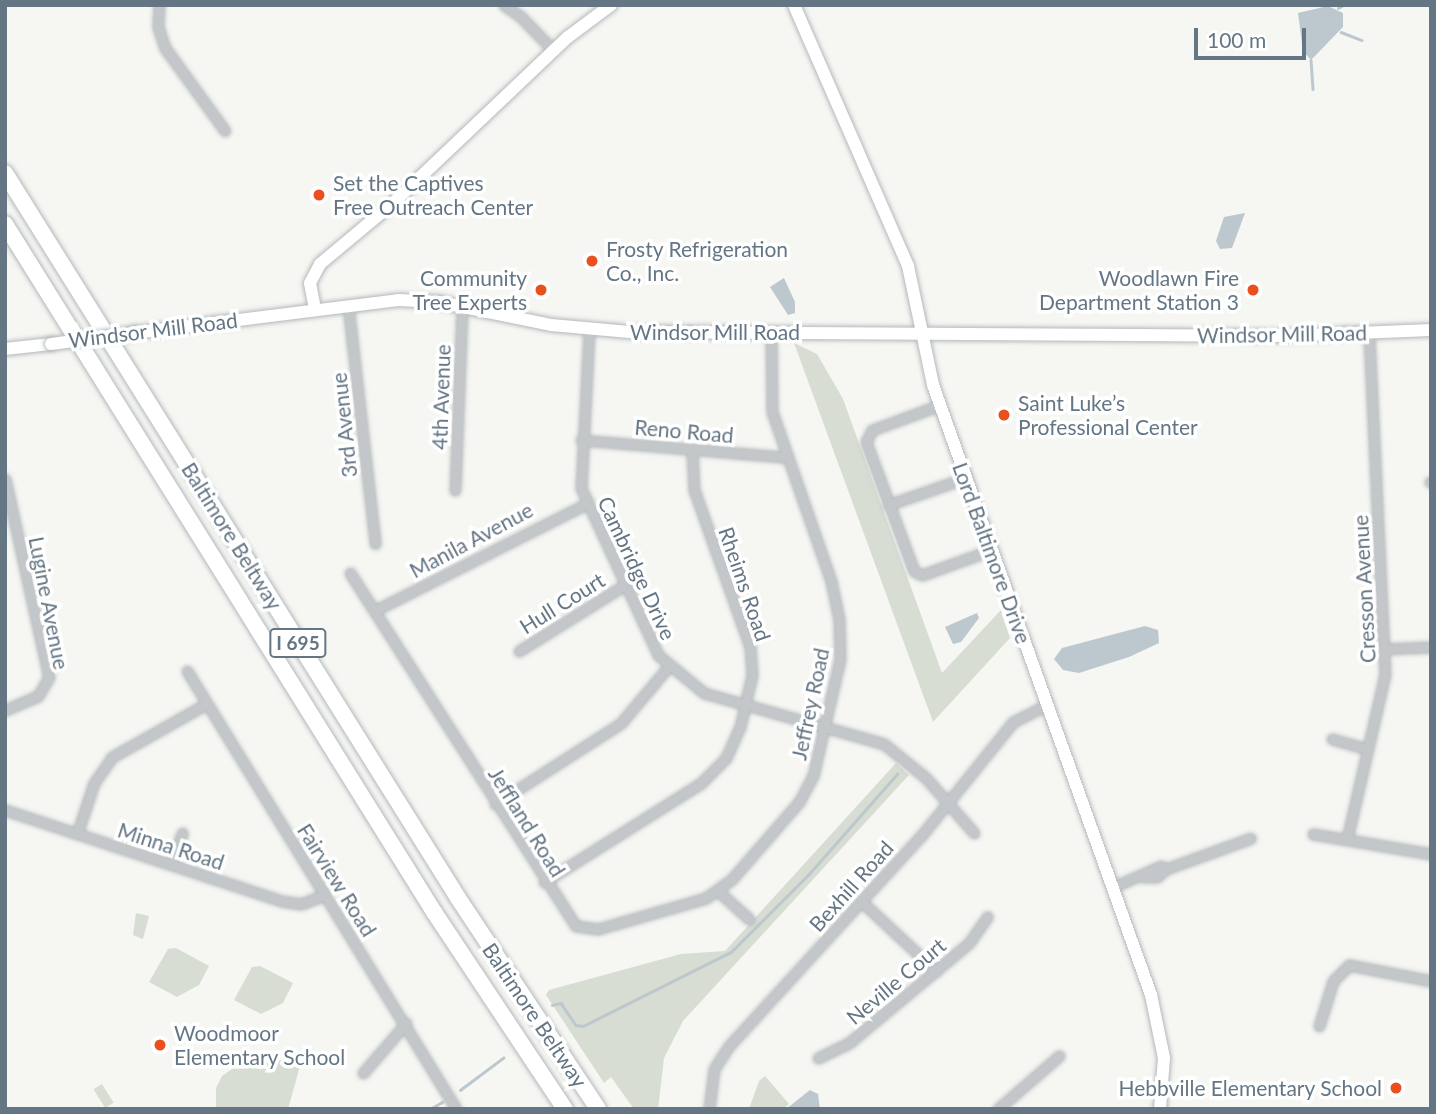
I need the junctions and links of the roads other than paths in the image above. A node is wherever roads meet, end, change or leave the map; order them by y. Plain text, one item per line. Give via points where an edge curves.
1 (159, 5) edge
2 (503, 5) edge
3 (611, 5) edge
4 (794, 5) edge
5 (554, 51) junction
6 (225, 131) dead end
7 (5, 173) edge
8 (5, 224) edge
9 (348, 304) junction
10 (462, 307) junction
11 (315, 309) junction
12 (1431, 330) edge
13 (589, 331) junction
14 (771, 332) junction
15 (923, 333) junction
16 (1368, 333) junction
17 (5, 349) edge
18 (940, 405) junction
19 (581, 440) junction
20 (692, 450) junction
21 (784, 457) junction
22 (965, 478) junction
23 (5, 479) edge
24 (455, 489) dead end
25 (586, 504) junction
26 (888, 505) junction
27 (375, 542) dead end
28 (991, 550) junction
29 (350, 573) dead end
30 (623, 586) junction
31 (374, 611) junction
32 (1431, 647) edge
33 (1384, 649) junction
34 (519, 651) dead end
35 (668, 667) junction
36 (187, 671) dead end
37 (206, 704) junction
38 (1046, 705) junction
39 (746, 706) junction
40 (5, 710) edge
41 (826, 726) junction
42 (1332, 739) dead end
43 (1368, 750) junction
44 (949, 801) junction
45 (495, 804) junction
46 (5, 810) edge
47 (182, 833) dead end
48 (974, 833) dead end
49 (77, 834) junction
50 (1313, 834) dead end
51 (1251, 838) dead end
52 (1347, 839) junction
53 (1431, 853) edge
54 (171, 864) junction
55 (544, 881) junction
56 (1113, 887) junction
57 (718, 891) junction
58 (325, 895) junction
59 (861, 901) junction
60 (987, 917) dead end
61 (749, 919) dead end
62 (936, 971) junction
63 (1431, 981) edge
64 (406, 1023) junction
65 (1319, 1026) dead end
66 (1059, 1056) dead end
67 (818, 1058) dead end
68 (363, 1073) dead end
69 (456, 1109) edge
70 (565, 1109) edge
71 (598, 1109) edge
72 (709, 1109) edge
73 (998, 1109) edge
74 (1160, 1109) edge

1 - 6 street via 158,27 165,48
2 - 5 street
3 - 5 main road
4 - 15 main road, Lord Baltimore Drive via 908,266
5 - 11 main road via 393,203 315,268 310,283
7 - 71 highway, Baltimore Beltway / I 695 via 458,898
8 - 70 highway, Baltimore Beltway / I 695 via 427,900
9 - 10 main road, Windsor Mill Road via 421,300
9 - 11 main road, Windsor Mill Road
9 - 27 street, 3rd Avenue
10 - 13 main road, Windsor Mill Road
10 - 24 street, 4th Avenue
11 - 17 main road, Windsor Mill Road, bridge
12 - 16 main road, Windsor Mill Road
13 - 14 main road, Windsor Mill Road
13 - 19 street, Cambridge Drive
14 - 15 main road, Windsor Mill Road
14 - 21 street, Jeffrey Road via 769,392
15 - 16 main road, Windsor Mill Road
15 - 18 main road, Lord Baltimore Drive
16 - 33 street, Cresson Avenue
18 - 22 main road, Lord Baltimore Drive
18 - 26 street via 867,433
19 - 20 street, Reno Road
19 - 25 street, Cambridge Drive via 579,476
20 - 21 street, Reno Road
20 - 39 street, Rheims Road via 694,490 750,647
21 - 41 street, Jeffrey Road via 831,582 839,619 840,659
22 - 26 street
22 - 28 main road, Lord Baltimore Drive
23 - 40 street, Lugine Avenue via 49,677 38,696
25 - 30 street, Cambridge Drive
25 - 31 street, Manila Avenue
26 - 28 street via 918,574
28 - 38 main road, Lord Baltimore Drive
29 - 31 street, Jeffland Road
30 - 34 street, Hull Court
30 - 35 street, Cambridge Drive
31 - 45 street, Jeffland Road
32 - 33 street
33 - 43 street, Cresson Avenue via 1384,689
35 - 39 street, Cambridge Drive via 705,693
35 - 45 street via 621,723
36 - 37 street, Fairview Road
37 - 49 street via 112,757 94,783
37 - 58 street, Fairview Road
38 - 44 street, Bexhill Road via 1013,722
38 - 56 main road, Lord Baltimore Drive
39 - 41 street, Cambridge Drive
39 - 55 street, Rheims Road via 730,750 701,783
41 - 44 street, Cambridge Drive via 884,744
41 - 57 street, Jeffrey Road via 813,776 799,802
42 - 43 street
43 - 52 street, Cresson Avenue
44 - 48 street, Cambridge Drive
44 - 59 street, Bexhill Road
45 - 55 street, Jeffland Road
46 - 49 street, Minna Road
47 - 54 street
49 - 54 street, Minna Road
50 - 52 street
51 - 56 street via 1166,869 1161,866
52 - 53 street
54 - 58 street, Minna Road via 292,904
55 - 57 street, Jeffland Road via 570,920 590,931 683,906
56 - 74 main road, Lord Baltimore Drive via 1159,1026 1164,1058
57 - 61 street
58 - 64 street, Fairview Road
59 - 62 street
59 - 72 street, Bexhill Road via 719,1059 710,1082
60 - 62 street, Neville Court via 969,943
62 - 67 street, Neville Court via 849,1043
63 - 65 street via 1349,965 1334,981
64 - 68 street
64 - 69 street, Fairview Road
66 - 73 street

